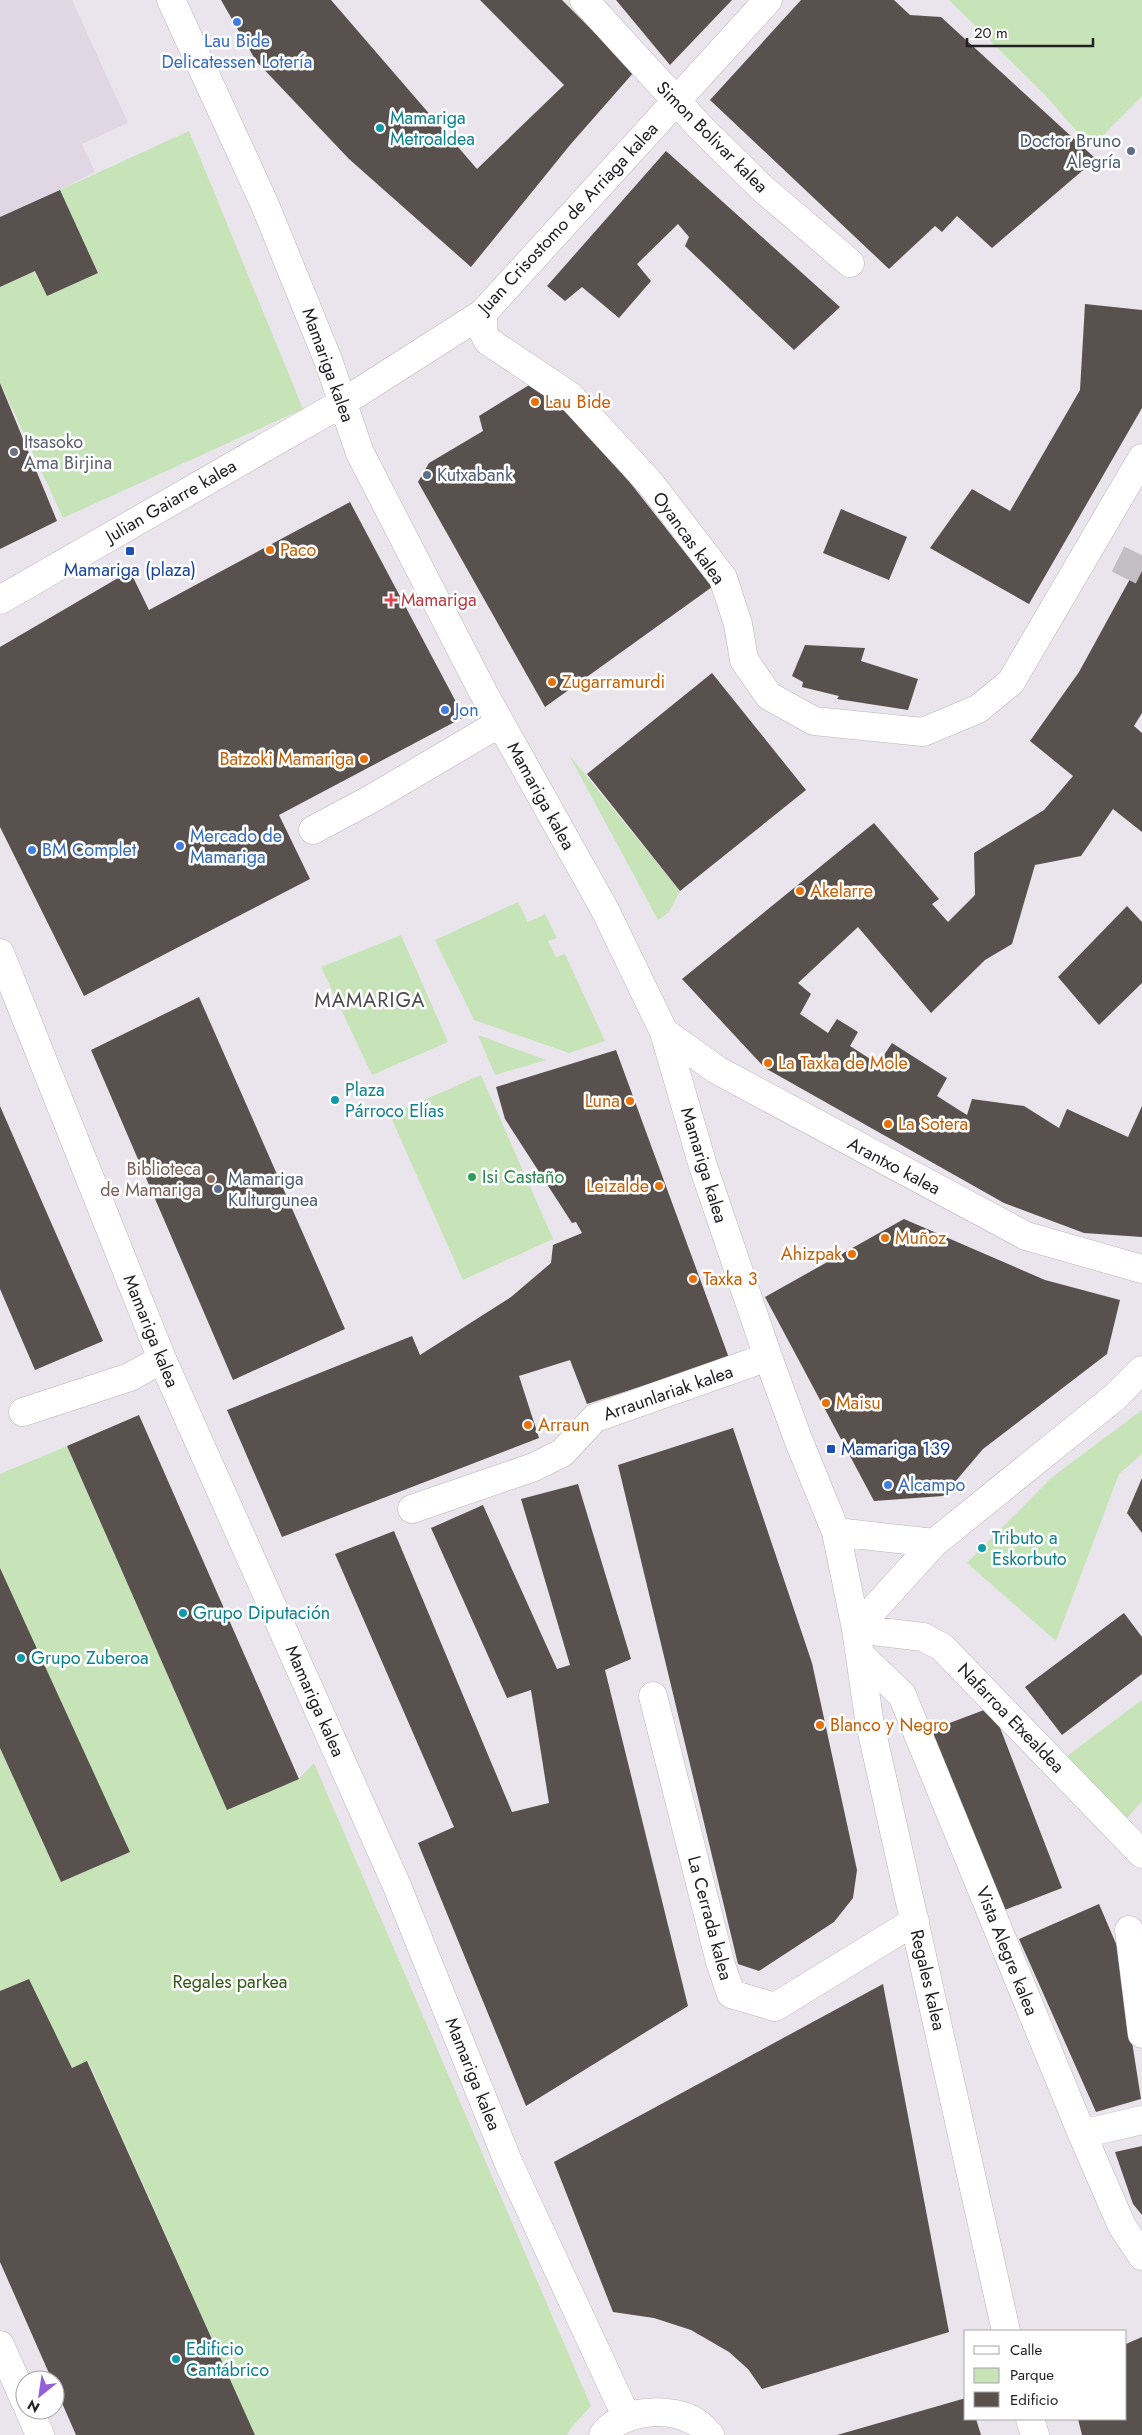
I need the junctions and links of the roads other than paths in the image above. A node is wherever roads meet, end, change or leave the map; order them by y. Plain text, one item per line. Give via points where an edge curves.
1 (171, 0) edge
2 (584, 0) edge
3 (768, 0) edge
4 (675, 102) junction
5 (850, 263) dead end
6 (483, 313) junction
7 (342, 403) junction
8 (1142, 458) edge
9 (0, 600) edge
10 (500, 723) junction
11 (312, 830) dead end
12 (0, 953) edge
13 (664, 1032) junction
14 (1141, 1270) edge
15 (768, 1357) junction
16 (162, 1360) junction
17 (1142, 1370) edge
18 (23, 1412) dead end
19 (412, 1509) dead end
20 (836, 1532) junction
21 (934, 1543) junction
22 (858, 1642) junction
23 (653, 1696) dead end
24 (1142, 1854) edge
25 (915, 1921) junction
26 (1128, 1930) dead end
27 (1142, 2034) edge
28 (1142, 2120) edge
29 (1082, 2134) junction
30 (1142, 2256) edge
31 (1006, 2330) edge
32 (0, 2345) edge
33 (15, 2379) edge
34 (627, 2418) junction
35 (33, 2420) edge
36 (1030, 2420) edge
37 (40, 2435) edge
38 (603, 2435) edge
39 (710, 2435) edge
40 (1036, 2435) edge

1 - 7 street, Mamariga kalea via 265,205 328,360
2 - 4 street, Simon Bolivar kalea
3 - 4 street, Juan Crisostomo de Arriaga kalea
4 - 5 street, Simon Bolivar kalea via 762,189
4 - 6 street, Juan Crisostomo de Arriaga kalea
6 - 7 street, Juan Crisostomo de Arriaga kalea
6 - 8 street, Oyancas kalea via 483,332 488,341 570,396 650,483 723,578 738,624 744,660 769,696 814,721 923,732 978,709 1011,682
7 - 9 street, Julian Gaiarre kalea
7 - 10 street, Mamariga kalea via 360,453
10 - 11 street, Mamariga kalea
10 - 13 street, Mamariga kalea via 605,910
12 - 16 street, Mamariga kalea
13 - 14 street, Arantxo kalea via 717,1070 1026,1236
13 - 15 street, Mamariga kalea via 703,1166
15 - 19 street, Arraunlariak kalea via 596,1418 562,1453 534,1467
15 - 20 street, Mamariga kalea
16 - 18 street via 130,1377
16 - 34 street, Mamariga kalea via 397,1886 509,2164
17 - 21 street via 1114,1397
20 - 21 street
20 - 22 street, Mamariga kalea
21 - 22 street
22 - 24 street, Nafarroa Etxealdea via 923,1637 942,1647
22 - 25 street, Regales kalea via 869,1718
22 - 29 street, Vista Alegre kalea via 902,1696
23 - 25 street, La Cerrada kalea via 720,1962 731,1994 775,2007
25 - 31 street, Regales kalea
26 - 27 street
28 - 29 street
29 - 30 street, Vista Alegre kalea via 1122,2226
32 - 33 street
34 - 38 street
34 - 39 street via 636,2414 674,2413 696,2422
35 - 37 street
36 - 40 street

